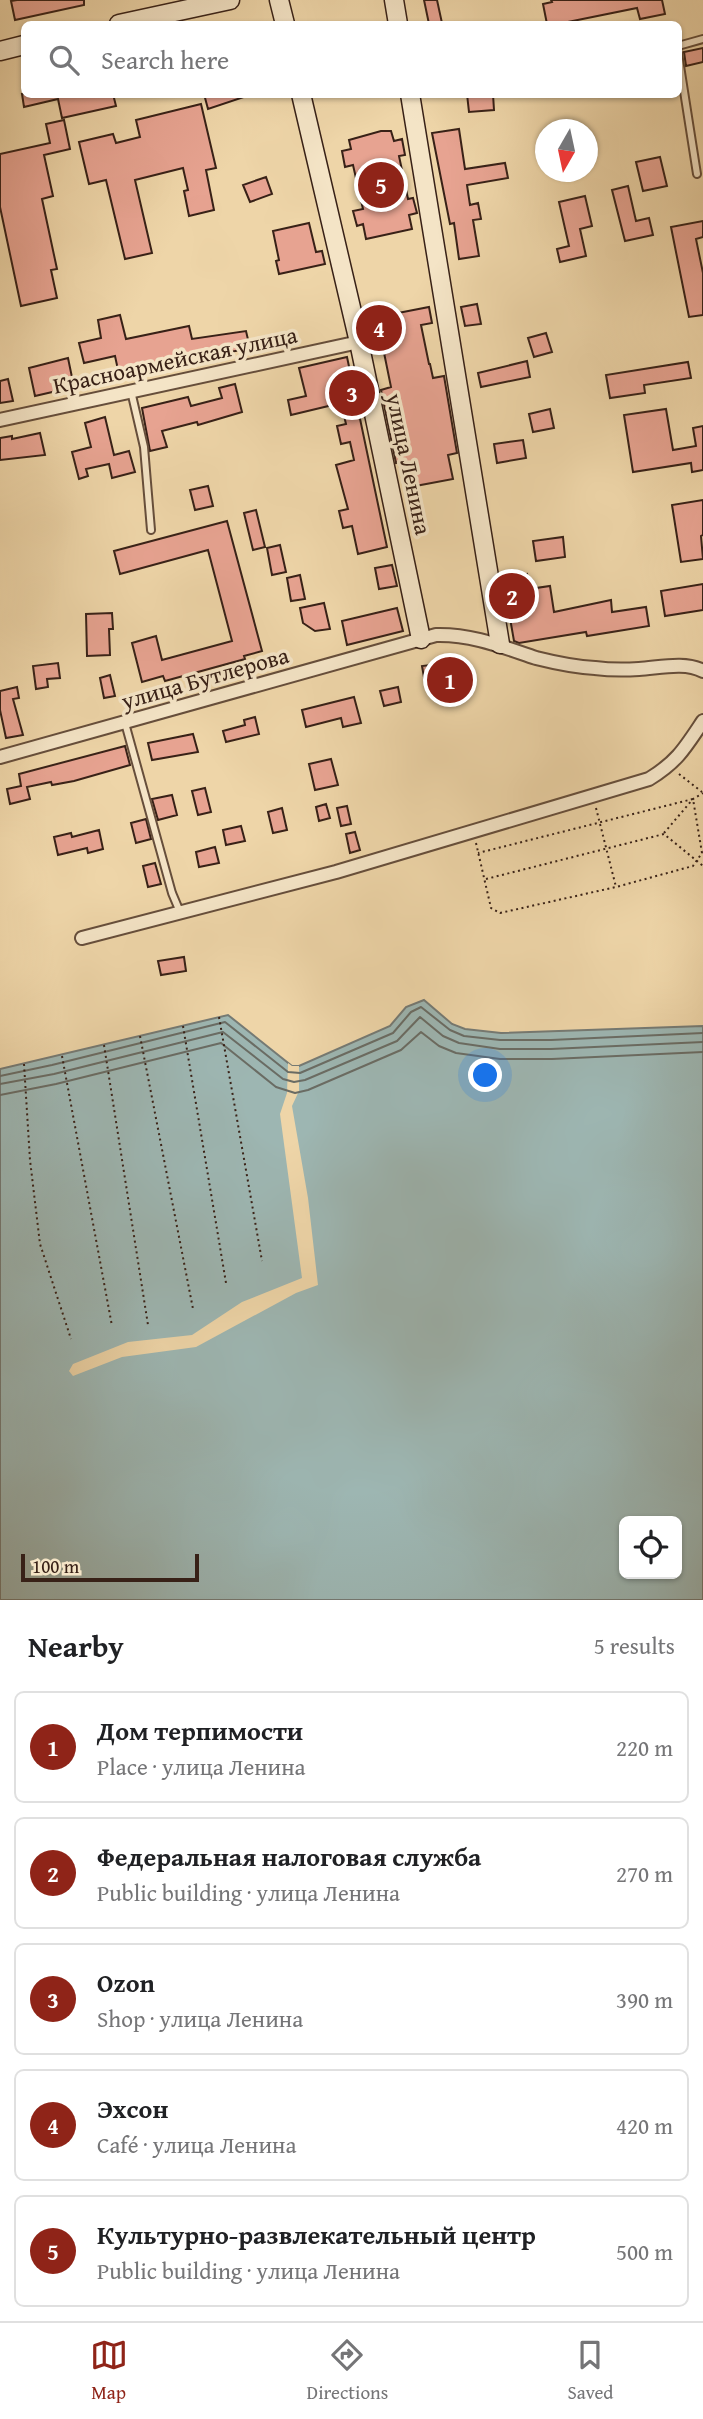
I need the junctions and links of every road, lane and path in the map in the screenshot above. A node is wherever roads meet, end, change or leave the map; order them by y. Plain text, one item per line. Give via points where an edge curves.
1 (230, 0) edge
2 (279, 0) edge
3 (394, 0) edge
4 (133, 21) edge
5 (284, 21) edge
6 (398, 21) edge
7 (703, 39) edge
8 (682, 45) edge
9 (21, 47) edge
10 (0, 51) edge
11 (682, 78) edge
12 (302, 98) edge
13 (411, 98) edge
14 (697, 174) dead end
15 (359, 342) junction
16 (131, 391) junction
17 (0, 420) edge
18 (152, 530) dead end
19 (421, 639) junction
20 (500, 644) junction
21 (703, 671) edge
22 (125, 722) junction
23 (703, 722) edge
24 (0, 757) edge
25 (669, 767) junction
26 (703, 793) edge
27 (592, 797) junction
28 (693, 799) junction
29 (600, 822) junction
30 (474, 832) junction
31 (664, 834) junction
32 (605, 848) junction
33 (478, 853) junction
34 (697, 860) junction
35 (703, 866) edge
36 (485, 880) junction
37 (616, 887) junction
38 (180, 912) junction
39 (82, 938) dead end
40 (219, 1017) dead end
41 (183, 1026) dead end
42 (140, 1036) dead end
43 (104, 1045) dead end
44 (62, 1056) dead end
45 (24, 1064) dead end
46 (261, 1261) dead end
47 (226, 1283) dead end
48 (193, 1309) dead end
49 (148, 1325) dead end
50 (112, 1326) dead end
51 (71, 1339) dead end

1 - 4 street
2 - 5 street
3 - 6 street
7 - 8 lane
9 - 10 street
11 - 14 lane
12 - 15 street, улица Ленина
13 - 20 street
15 - 16 street, Красноармейская улица
15 - 19 street, улица Ленина
16 - 17 street, Красноармейская улица
16 - 18 lane via 144,447
19 - 20 street, улица Бутлерова via 449,635
19 - 22 street, улица Бутлерова
20 - 21 street, улица Бутлерова via 564,664 618,670 685,666
22 - 24 street, улица Бутлерова
22 - 38 lane
23 - 25 street
25 - 26 path
25 - 27 street via 649,779
26 - 28 path
27 - 29 path
27 - 30 street
28 - 29 path
28 - 31 path
28 - 34 path via 702,853
29 - 32 path
29 - 33 path
30 - 33 path
30 - 38 street
31 - 32 path
31 - 34 path
32 - 36 path
32 - 37 path
33 - 36 path
34 - 35 path
34 - 37 path via 693,866
36 - 37 path via 491,908 500,913
38 - 39 street
40 - 46 path
41 - 47 path
42 - 48 path
43 - 49 path
44 - 50 path
45 - 51 path via 40,1244

